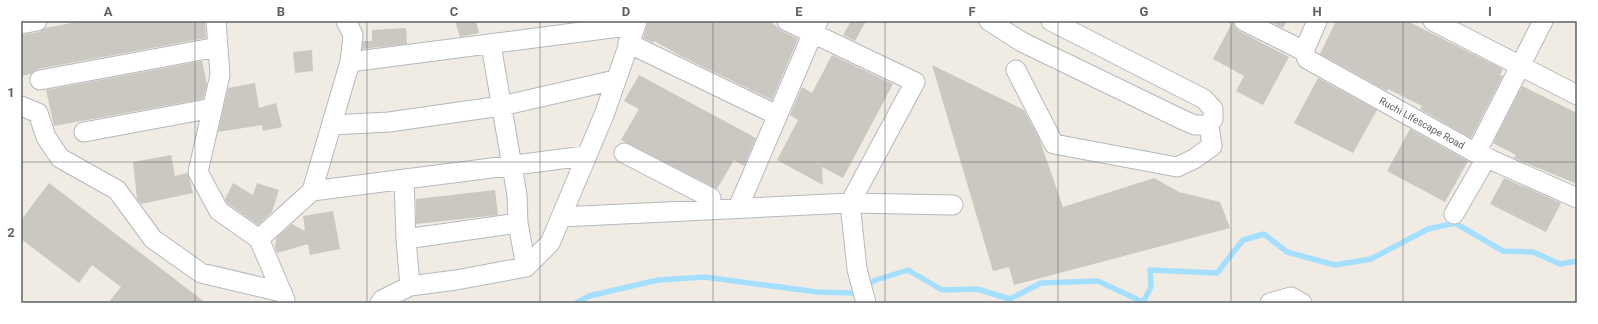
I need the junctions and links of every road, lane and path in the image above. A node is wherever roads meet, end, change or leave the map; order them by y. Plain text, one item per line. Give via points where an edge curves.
1 (37, 21) edge
2 (216, 21) edge
3 (346, 21) edge
4 (787, 21) edge
5 (989, 21) edge
6 (1051, 21) edge
7 (1244, 21) edge
8 (1318, 21) edge
9 (1543, 21) edge
10 (636, 23) edge
11 (1442, 23) edge
12 (21, 24) edge
13 (815, 27) edge
14 (628, 43) junction
15 (491, 45) junction
16 (218, 47) junction
17 (1304, 51) junction
18 (350, 62) junction
19 (1520, 64) junction
20 (1016, 70) dead end
21 (40, 80) dead end
22 (616, 80) junction
23 (1577, 95) edge
24 (21, 106) edge
25 (502, 106) junction
26 (213, 108) junction
27 (777, 115) junction
28 (332, 125) junction
29 (1209, 125) junction
30 (84, 132) dead end
31 (624, 153) dead end
32 (1482, 155) junction
33 (585, 156) junction
34 (512, 165) junction
35 (404, 179) junction
36 (683, 185) junction
37 (312, 191) junction
38 (711, 198) dead end
39 (1577, 198) edge
40 (850, 203) junction
41 (953, 205) dead end
42 (738, 208) junction
43 (694, 210) junction
44 (1454, 214) dead end
45 (561, 216) junction
46 (518, 223) junction
47 (259, 239) junction
48 (406, 239) junction
49 (526, 267) junction
50 (410, 286) junction
51 (284, 297) edge
52 (866, 302) edge
53 (380, 303) edge
54 (1270, 303) edge
55 (1302, 303) edge

1 - 12 street
2 - 16 street
3 - 18 street via 353,35
4 - 13 street
5 - 29 street via 1022,42 1183,120 1195,125
6 - 29 street via 1204,99 1213,109 1213,119
7 - 17 street, Ruchi Lifescape Road
8 - 17 street
9 - 19 street
10 - 14 street
10 - 15 street
11 - 19 street
13 - 27 street
13 - 40 street via 915,82
14 - 22 street
14 - 27 street
15 - 18 street
15 - 25 street
16 - 21 street
16 - 26 street via 220,75
17 - 32 street, Ruchi Lifescape Road via 1307,59
18 - 28 street
19 - 23 street
19 - 32 street
20 - 29 street via 1054,144 1177,167 1212,146
22 - 25 street
22 - 33 street via 604,115
24 - 51 street via 38,113 46,137 60,158 117,190 153,239 201,273
25 - 28 street via 389,122
25 - 34 street
26 - 30 street
26 - 47 street via 198,172 219,211
27 - 42 street
28 - 37 street
31 - 36 street
32 - 39 street, Ruchi Lifescape Road
32 - 44 street
33 - 34 street
33 - 45 street
34 - 35 street
34 - 46 street
35 - 37 street
35 - 48 street
36 - 38 street
36 - 43 street
37 - 47 street
40 - 41 street
40 - 42 street
40 - 52 street via 857,269
42 - 43 street
43 - 45 street
45 - 49 street via 550,242
46 - 48 street
46 - 49 street
47 - 51 street
48 - 50 street
49 - 50 street
50 - 53 street
54 - 55 street via 1291,298

